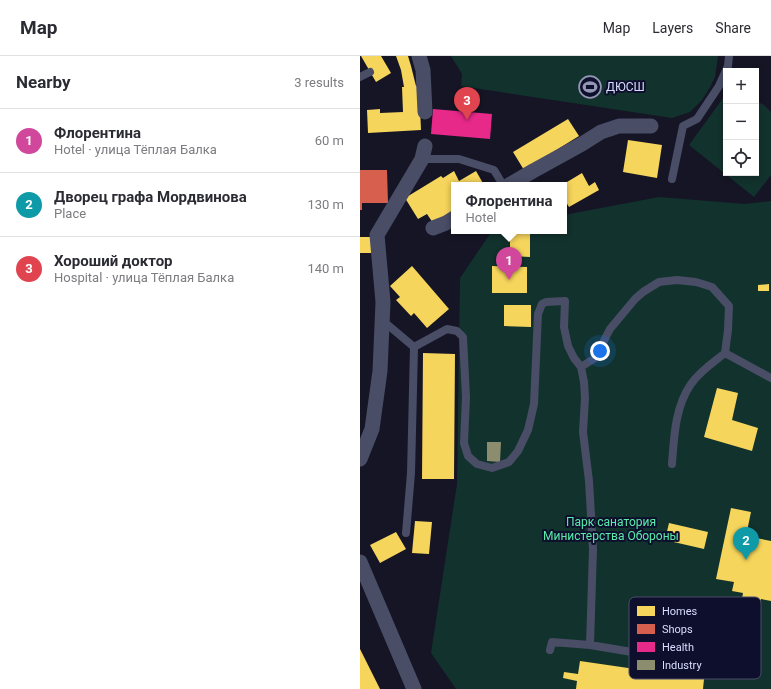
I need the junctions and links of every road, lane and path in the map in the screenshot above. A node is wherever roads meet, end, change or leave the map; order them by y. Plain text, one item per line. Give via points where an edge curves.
1 (420, 56) edge
2 (729, 56) edge
3 (370, 72) dead end
4 (360, 77) edge
5 (425, 112) dead end
6 (652, 126) dead end
7 (424, 153) joint
8 (672, 180) dead end
9 (501, 182) edge
10 (514, 182) edge
11 (451, 220) edge
12 (433, 228) dead end
13 (382, 320) junction
14 (414, 347) junction
15 (725, 353) junction
16 (581, 367) junction
17 (771, 378) edge
18 (360, 459) edge
19 (672, 464) dead end
20 (406, 533) dead end
21 (360, 562) edge
22 (590, 645) junction
23 (550, 650) dead end
24 (629, 652) edge
25 (414, 689) edge

1 - 5 street
2 - 8 lane via 728,66 719,86 697,119 682,126
3 - 4 lane
6 - 10 street via 619,126 601,132
7 - 9 lane via 459,158 494,170
7 - 13 street via 377,235 383,302
11 - 12 street
13 - 14 lane
13 - 18 street via 380,371 372,429
14 - 16 lane via 447,329 457,331 463,337 466,397 464,443 472,460 492,468 509,462 518,451 528,430 534,404 538,314 542,304 565,301 564,327 568,346
14 - 20 lane via 411,473
15 - 16 lane via 729,306 712,287 696,282 673,280 659,282 635,299 610,329 595,358
15 - 17 lane
15 - 19 lane via 704,370 684,396 678,412
16 - 22 lane via 585,398 583,432 593,549
21 - 25 street
22 - 23 lane via 552,642
22 - 24 lane

